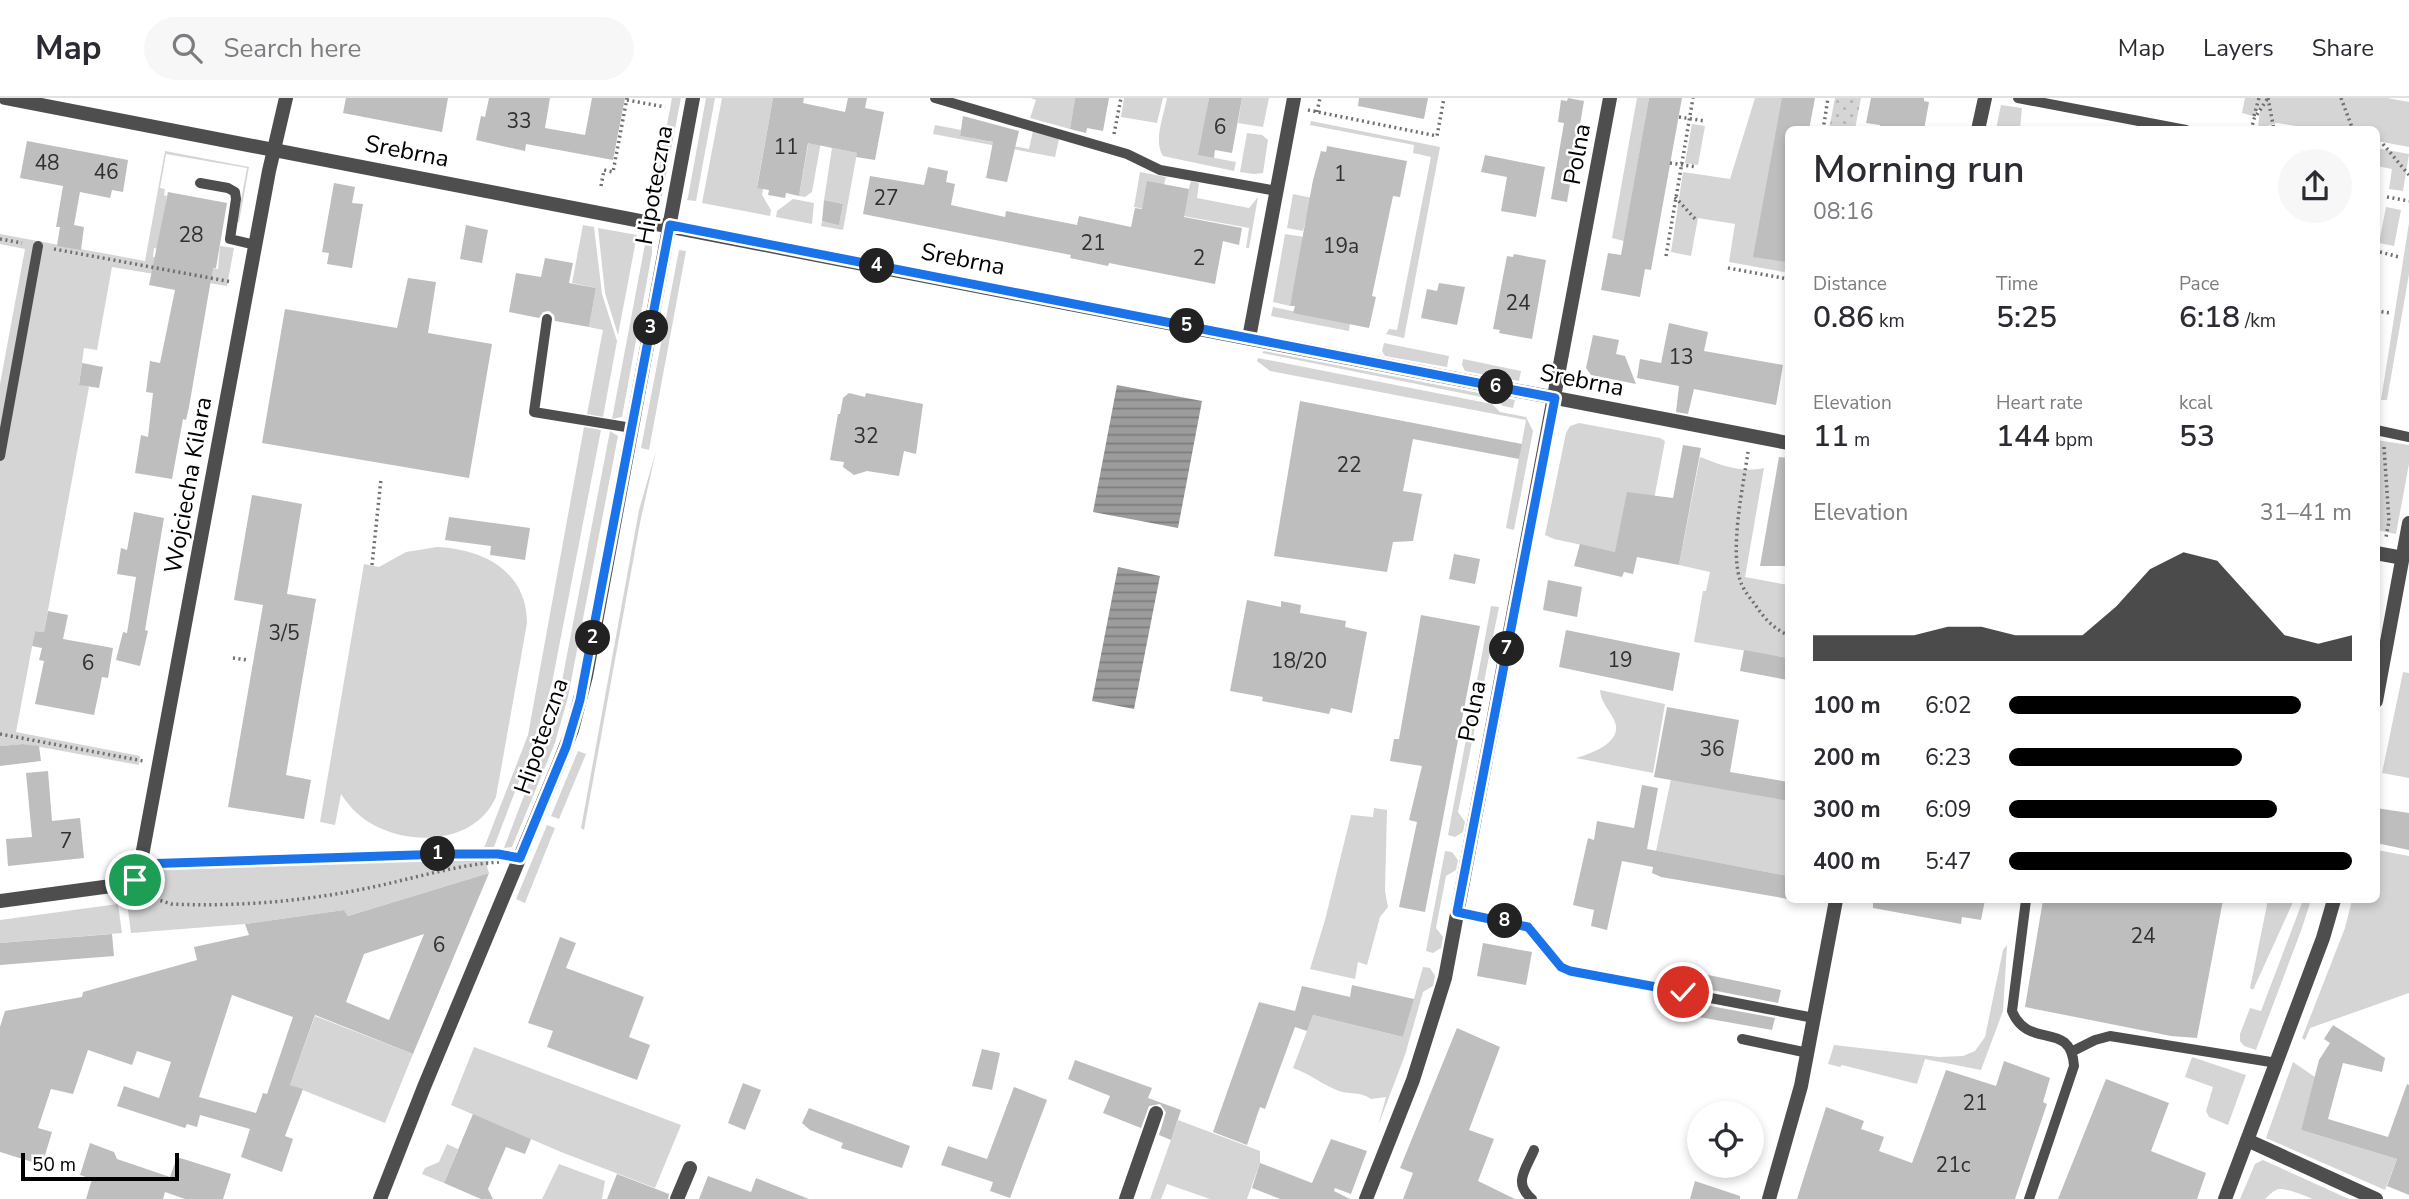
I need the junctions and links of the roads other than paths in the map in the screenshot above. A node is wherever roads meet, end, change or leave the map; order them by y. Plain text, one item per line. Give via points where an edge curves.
1 (5, 98) edge
2 (286, 98) edge
3 (693, 98) edge
4 (935, 98) edge
5 (1294, 98) edge
6 (1610, 98) edge
7 (1984, 98) edge
8 (2018, 98) edge
9 (1979, 126) edge
10 (2165, 126) edge
11 (275, 149) junction
12 (200, 183) dead end
13 (1277, 191) junction
14 (670, 225) junction
15 (256, 245) junction
16 (38, 246) road end
17 (547, 319) dead end
18 (1249, 338) junction
19 (1555, 398) junction
20 (632, 429) junction
21 (2380, 431) edge
22 (2409, 437) edge
23 (1785, 442) edge
24 (0, 456) edge
25 (2409, 523) edge
26 (2380, 554) edge
27 (2403, 558) junction
28 (2380, 680) edge
29 (0, 901) edge
30 (1835, 903) edge
31 (2026, 903) edge
32 (2333, 903) edge
33 (1457, 912) junction
34 (1814, 1018) junction
35 (1742, 1039) dead end
36 (2073, 1051) junction
37 (1808, 1053) junction
38 (2277, 1063) junction
39 (1156, 1113) dead end
40 (2247, 1140) junction
41 (1534, 1150) dead end
42 (690, 1168) dead end
43 (380, 1199) edge
44 (677, 1199) edge
45 (1126, 1199) edge
46 (1366, 1199) edge
47 (1532, 1199) edge
48 (1769, 1199) edge
49 (2029, 1199) edge
50 (2225, 1199) edge
51 (2376, 1199) edge

1 - 11 street, Srebrna
2 - 11 street, Wojciecha Kilara
3 - 14 street, Hipoteczna
4 - 13 lane via 1127,154 1160,170
5 - 13 street
6 - 19 street, Polna
7 - 9 street
8 - 10 lane
11 - 14 street, Srebrna
11 - 15 street, Wojciecha Kilara
12 - 15 lane via 233,191 230,239
13 - 18 street
14 - 18 street, Srebrna
14 - 20 street, Hipoteczna
15 - 29 street, Wojciecha Kilara via 135,880
16 - 24 lane
17 - 20 lane via 534,412
18 - 19 street, Srebrna
19 - 23 street, Srebrna
19 - 33 street, Polna
20 - 43 street, Hipoteczna via 580,700 566,747
21 - 22 lane
25 - 27 street
26 - 27 street
27 - 28 street
30 - 34 street
31 - 36 lane via 2012,1011 2017,1024 2026,1030 2063,1041
32 - 38 street
33 - 34 lane via 1528,927 1561,967 1570,971
33 - 46 street, Polna via 1439,998 1413,1080
34 - 37 street
35 - 37 lane
36 - 38 lane via 2110,1036
36 - 49 lane via 2074,1066
37 - 48 street
38 - 40 street
39 - 45 street
40 - 50 street
40 - 51 street
41 - 47 lane via 1521,1184
42 - 44 street

